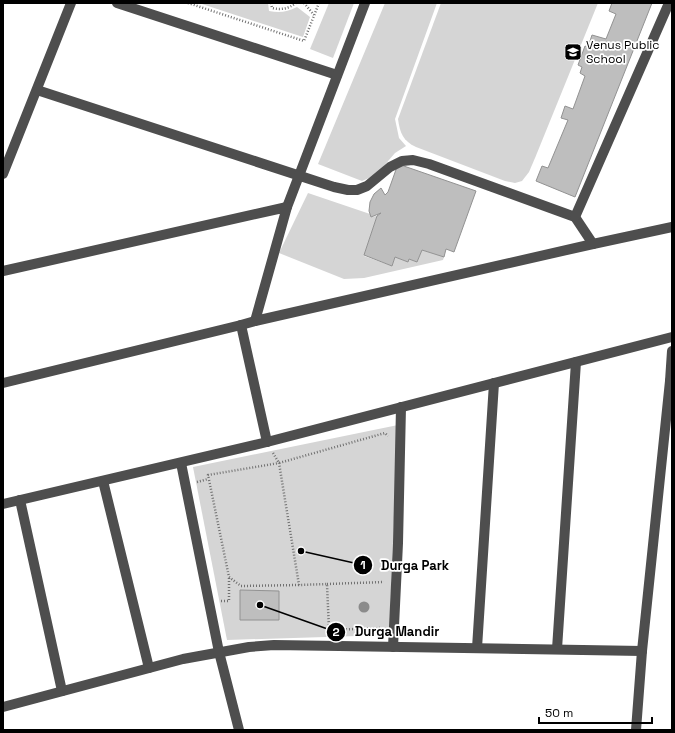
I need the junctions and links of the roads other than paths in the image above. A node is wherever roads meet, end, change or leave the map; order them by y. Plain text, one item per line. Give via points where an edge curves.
1 (71, 3) edge
2 (117, 3) edge
3 (365, 3) edge
4 (669, 3) edge
5 (337, 75) junction
6 (37, 90) junction
7 (3, 174) edge
8 (298, 175) junction
9 (287, 207) junction
10 (575, 217) junction
11 (672, 227) edge
12 (592, 244) junction
13 (3, 271) edge
14 (255, 321) junction
15 (241, 326) junction
16 (672, 337) edge
17 (672, 350) edge
18 (576, 362) junction
19 (671, 381) edge
20 (3, 383) edge
21 (494, 384) junction
22 (401, 408) junction
23 (267, 442) junction
24 (181, 463) junction
25 (103, 481) junction
26 (20, 500) junction
27 (3, 504) edge
28 (393, 647) junction
29 (477, 648) junction
30 (557, 649) junction
31 (642, 651) junction
32 (219, 652) junction
33 (149, 668) junction
34 (62, 691) junction
35 (3, 707) edge
36 (239, 730) edge
37 (636, 730) edge

1 - 6 street
2 - 5 street
3 - 5 street
4 - 10 street
5 - 8 street
6 - 7 street
6 - 8 street
8 - 9 street
8 - 10 street via 334,187 357,190 367,186 390,167 402,161 413,160
9 - 13 street
9 - 14 street
10 - 12 street
11 - 12 street
12 - 14 street
14 - 15 street
15 - 20 street
15 - 23 street
16 - 18 street
17 - 19 street
18 - 21 street
18 - 30 street
19 - 31 street
21 - 22 street
21 - 29 street
22 - 23 street
22 - 28 street
23 - 24 street
24 - 25 street
24 - 32 street
25 - 26 street
25 - 33 street
26 - 27 street
26 - 34 street
28 - 29 street
28 - 32 street via 274,645
29 - 30 street
30 - 31 street
31 - 37 street
32 - 33 street
32 - 36 street
33 - 34 street
34 - 35 street

